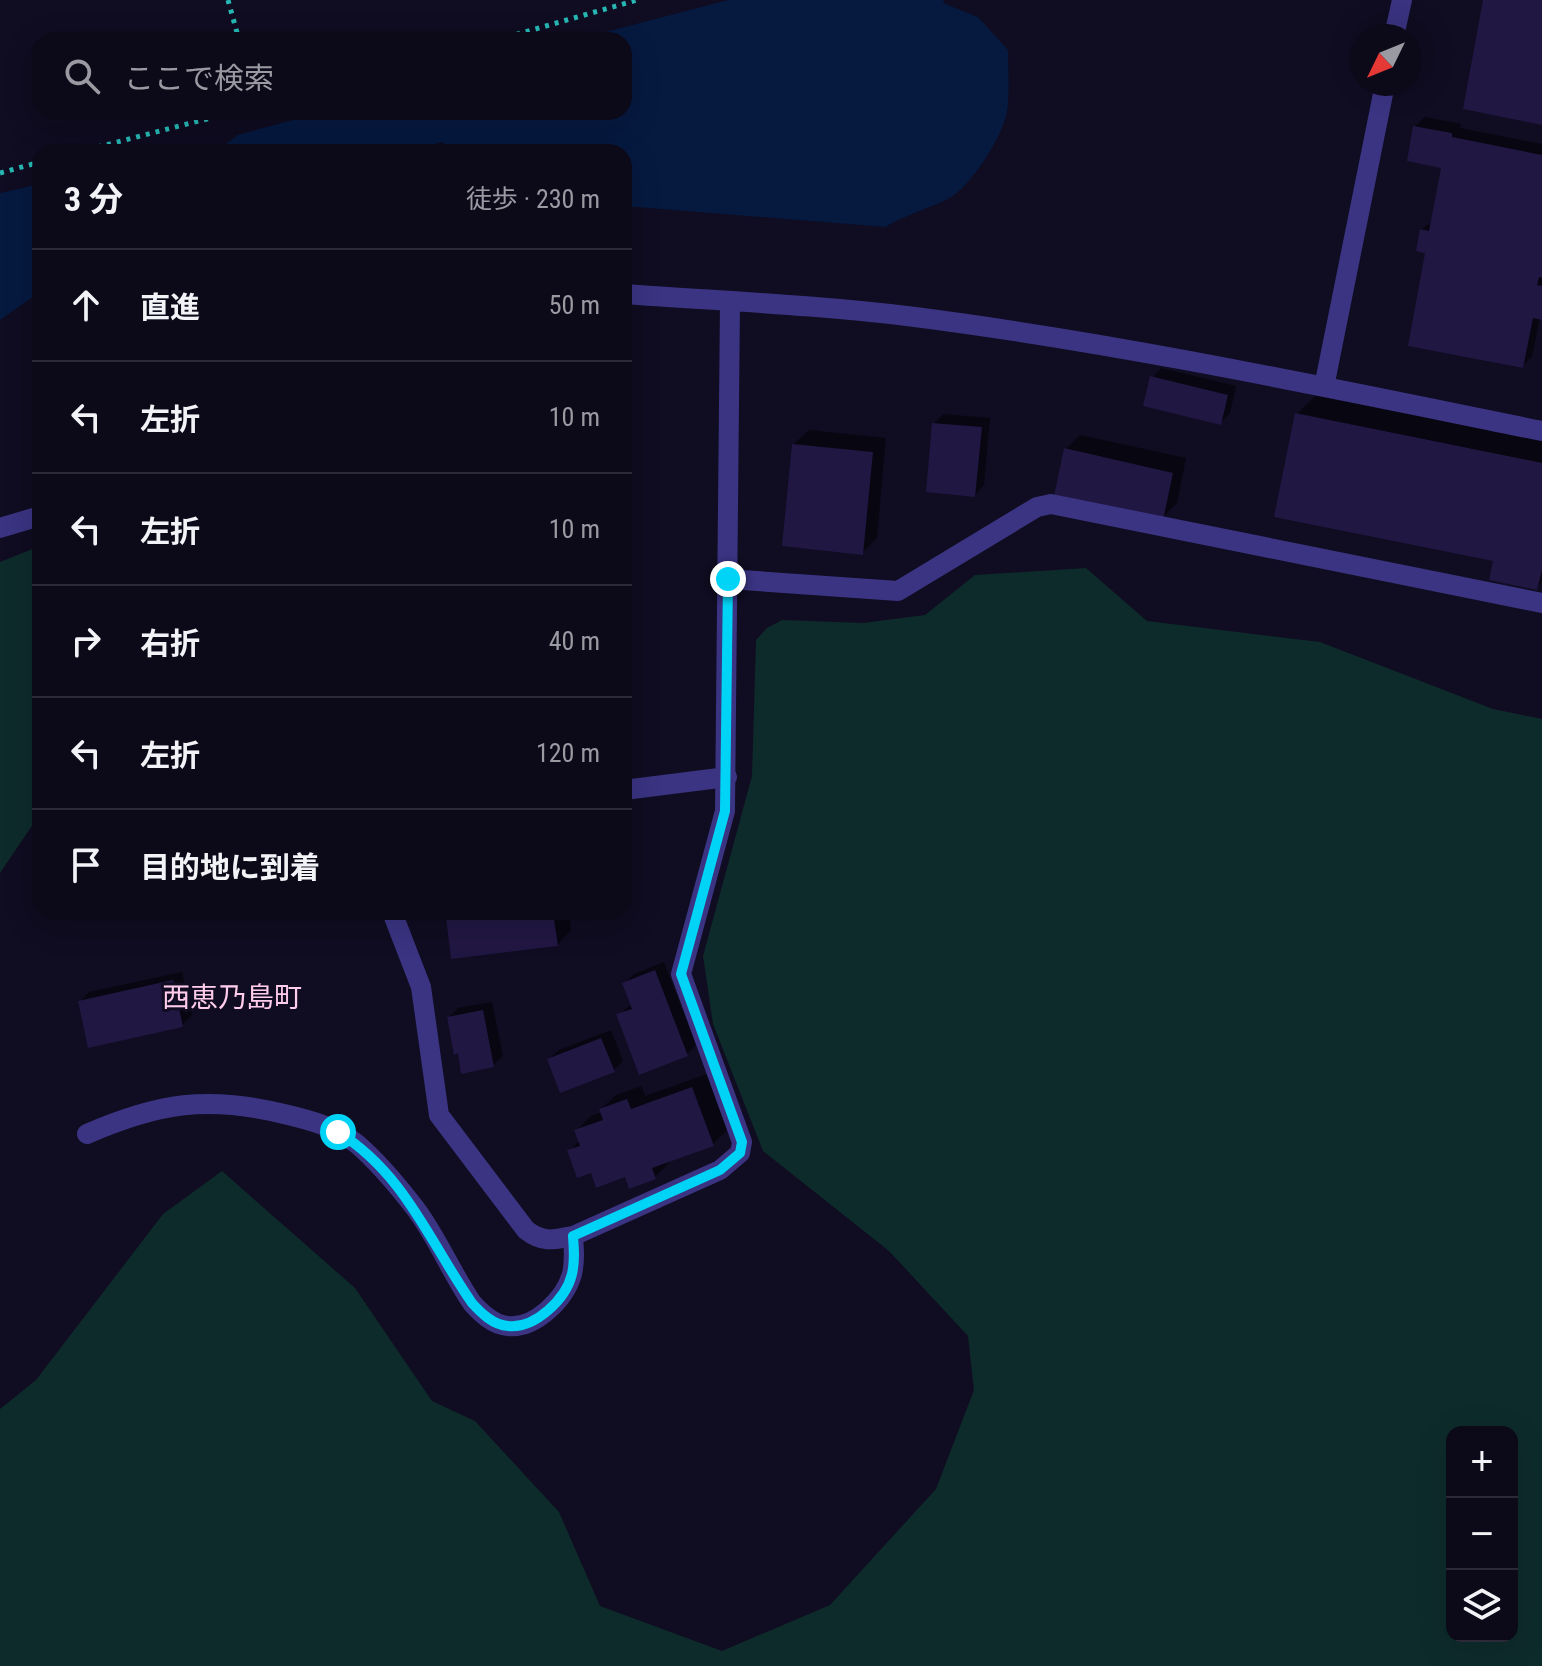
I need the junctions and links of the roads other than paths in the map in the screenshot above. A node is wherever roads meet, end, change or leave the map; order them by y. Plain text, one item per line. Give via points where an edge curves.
1 (1402, 0) edge
2 (1397, 24) edge
3 (1383, 96) edge
4 (632, 295) edge
5 (730, 302) junction
6 (1324, 387) junction
7 (1542, 431) edge
8 (32, 518) edge
9 (0, 528) edge
10 (728, 579) junction
11 (1542, 603) edge
12 (727, 777) junction
13 (632, 789) edge
14 (395, 920) edge
15 (87, 1134) dead end
16 (573, 1236) junction

1 - 2 street
3 - 6 street
4 - 5 street
5 - 6 street via 913,317
5 - 10 street
6 - 7 street
8 - 9 street
10 - 11 street via 898,591 1037,507 1051,504
10 - 12 street
12 - 13 street
12 - 16 street via 725,811 681,974 742,1142 740,1153 720,1170
14 - 16 street via 421,987 439,1115 526,1230 547,1242
15 - 16 street via 143,1113 216,1102 323,1124 356,1143 379,1165 415,1208 472,1303 483,1315 508,1326 537,1318 562,1294 572,1276

